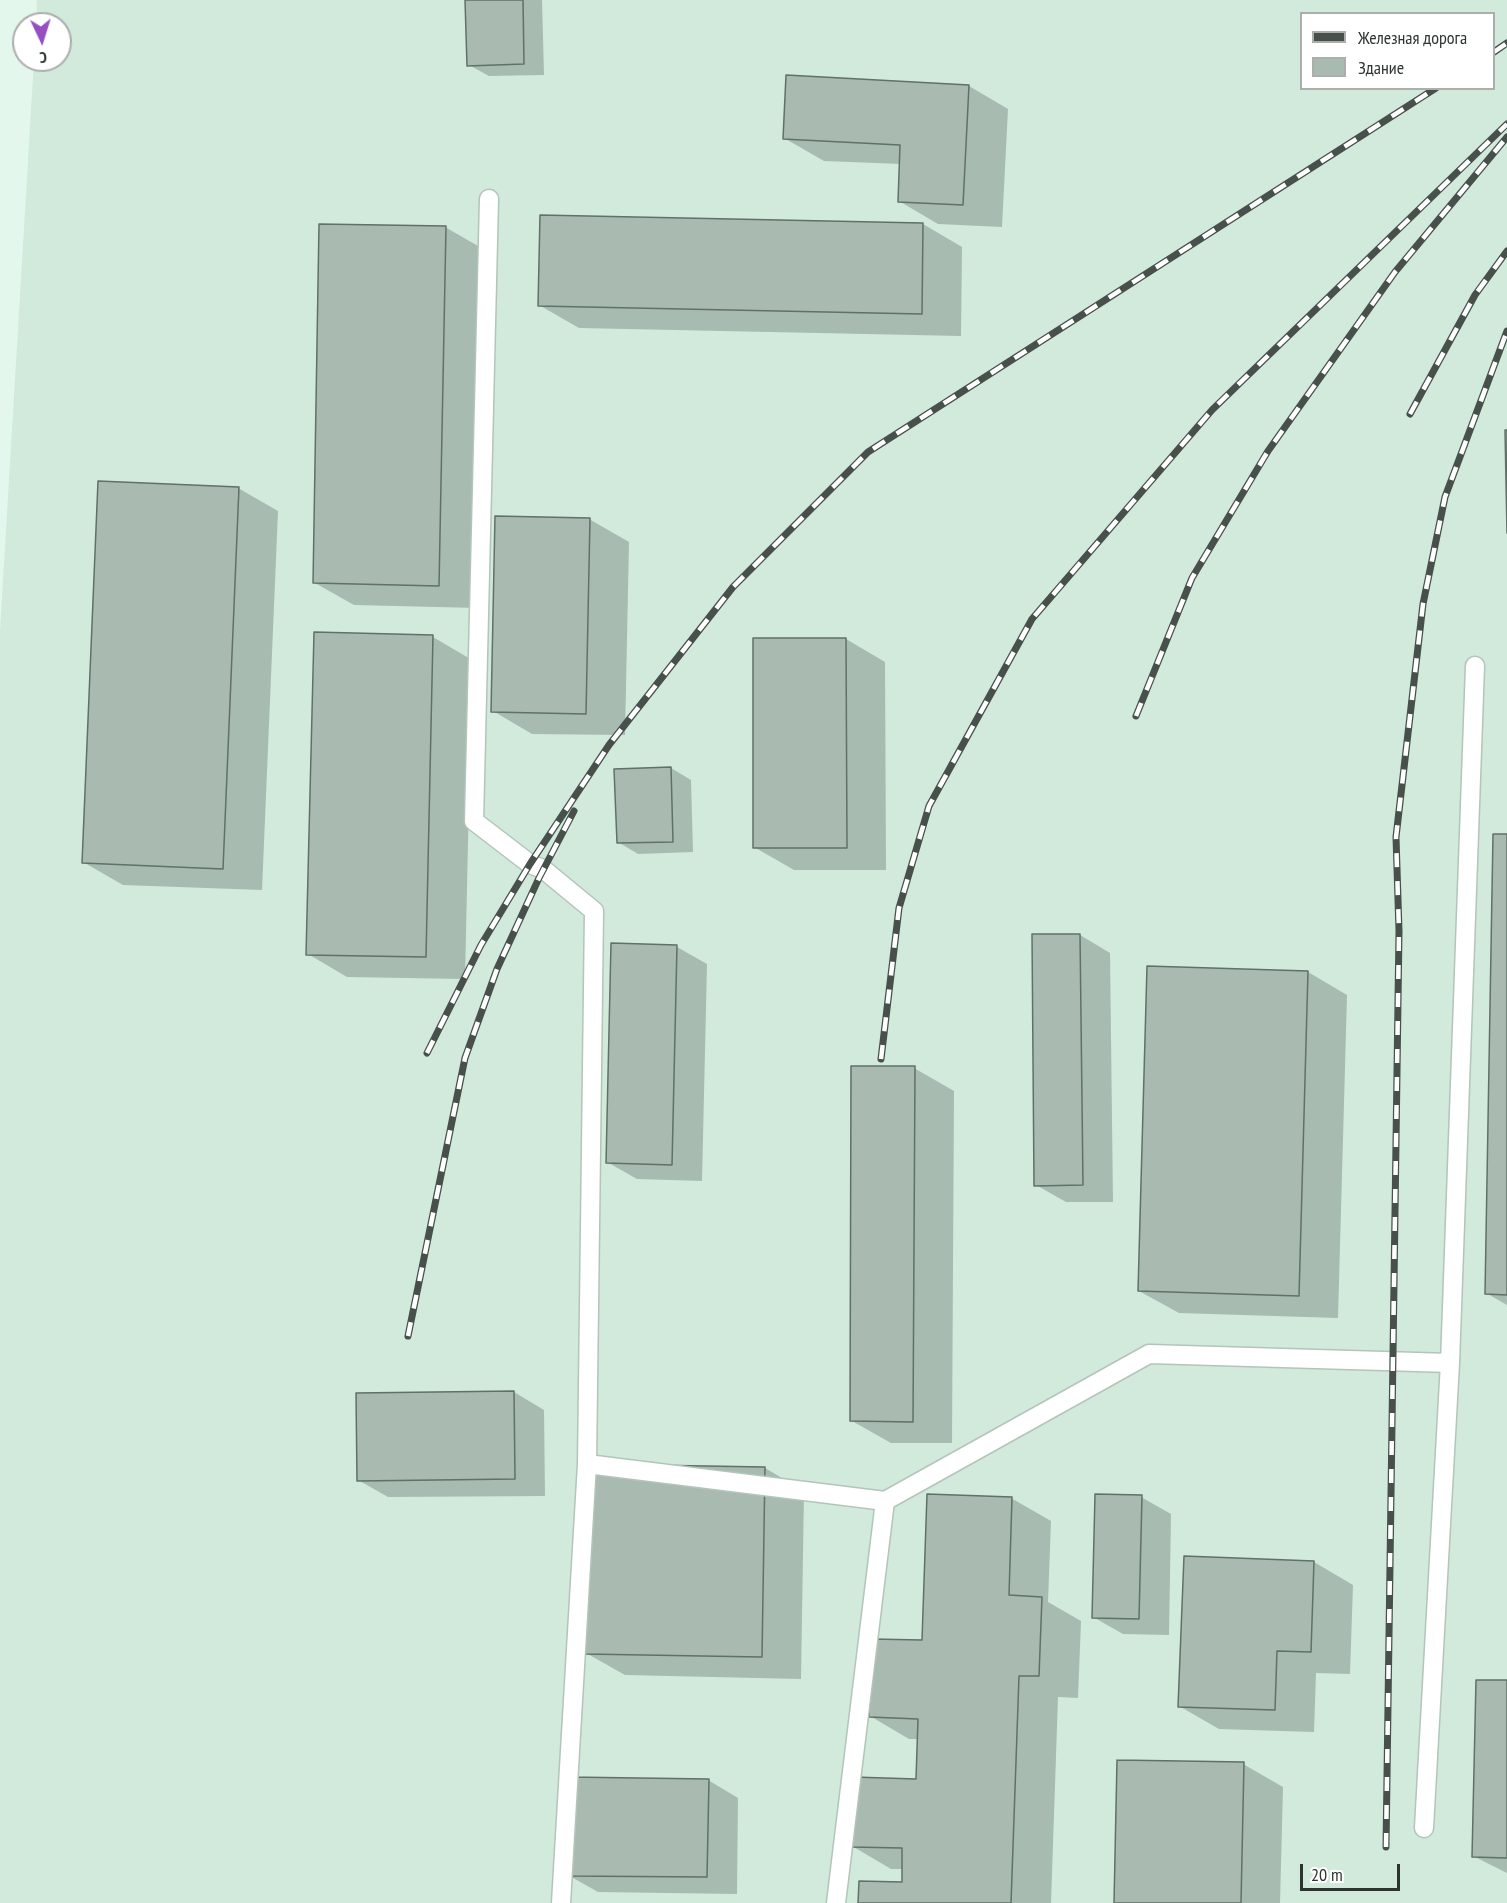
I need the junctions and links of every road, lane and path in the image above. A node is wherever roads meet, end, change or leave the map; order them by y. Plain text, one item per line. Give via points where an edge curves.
1 (489, 199) dead end
2 (1475, 666) dead end
3 (1450, 1363) junction
4 (587, 1464) junction
5 (885, 1501) junction
6 (1424, 1827) dead end
7 (561, 1903) edge
8 (836, 1903) edge

1 - 4 lane via 474,821 594,911
2 - 3 lane
3 - 5 lane via 1149,1354
3 - 6 lane
4 - 5 lane
4 - 7 lane
5 - 8 lane

